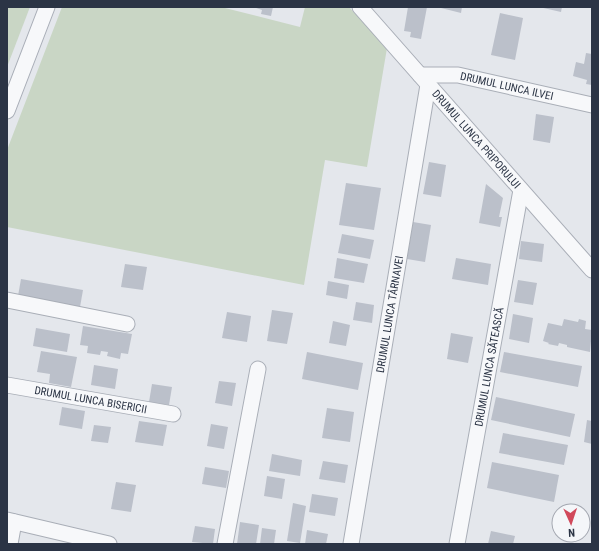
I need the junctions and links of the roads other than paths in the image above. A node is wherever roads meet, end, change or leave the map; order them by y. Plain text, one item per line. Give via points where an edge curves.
1 (47, 7) edge
2 (360, 7) edge
3 (424, 80) junction
4 (592, 105) edge
5 (7, 111) edge
6 (521, 190) junction
7 (573, 249) junction
8 (592, 251) edge
9 (592, 270) edge
10 (7, 300) edge
11 (127, 324) dead end
12 (258, 369) dead end
13 (7, 385) edge
14 (173, 414) dead end
15 (11, 521) edge
16 (10, 544) edge
17 (109, 544) edge
18 (226, 544) edge
19 (351, 544) edge
20 (457, 544) edge

1 - 5 street
2 - 3 street, DRUMUL LUNCA PRIPORULUI
3 - 4 street, DRUMUL LUNCA ILVEI via 458,75
3 - 6 street, DRUMUL LUNCA PRIPORULUI
3 - 19 street, DRUMUL LUNCA TÂRNAVEI
6 - 7 street, DRUMUL LUNCA PRIPORULUI
6 - 20 street, DRUMUL LUNCA SĂTEASCĂ
7 - 8 street
7 - 9 street, DRUMUL LUNCA PRIPORULUI
10 - 11 street
12 - 18 street
13 - 14 street, DRUMUL LUNCA BISERICII
15 - 16 street
15 - 17 street

